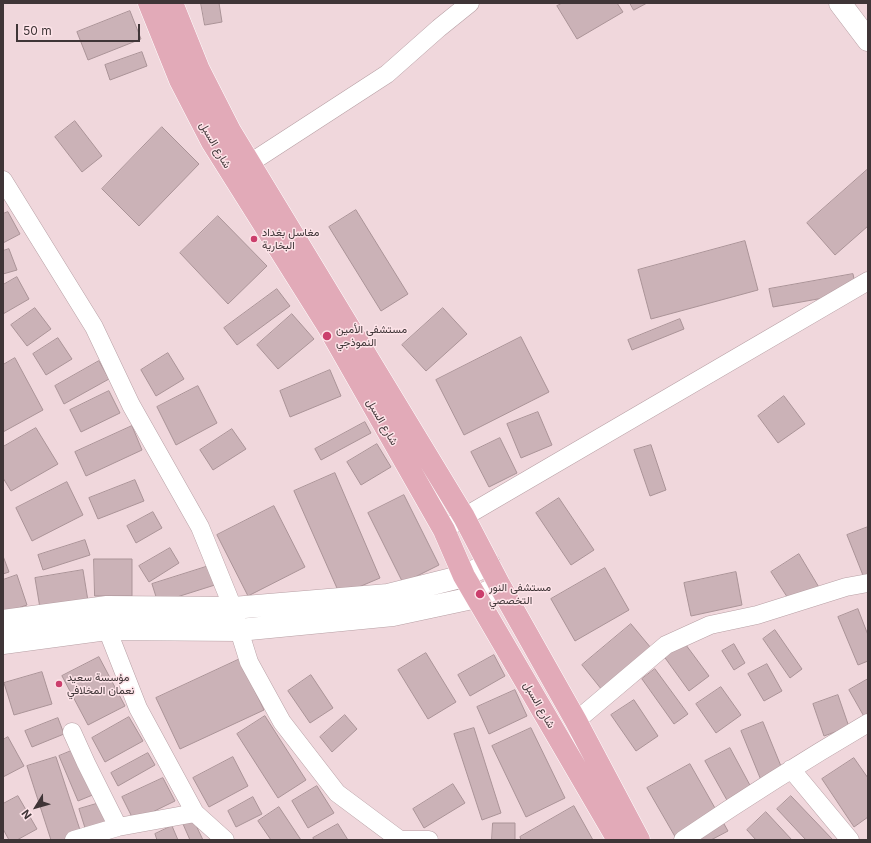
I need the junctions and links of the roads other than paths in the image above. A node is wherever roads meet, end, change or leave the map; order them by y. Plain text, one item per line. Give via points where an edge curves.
1 (149, 3) edge
2 (172, 3) edge
3 (470, 3) edge
4 (840, 3) edge
5 (868, 40) edge
6 (250, 163) junction
7 (3, 180) edge
8 (868, 281) edge
9 (464, 517) junction
10 (444, 530) junction
11 (489, 564) junction
12 (464, 576) junction
13 (868, 583) edge
14 (500, 586) junction
15 (476, 597) junction
16 (233, 608) junction
17 (3, 621) edge
18 (107, 629) junction
19 (239, 630) junction
20 (3, 643) edge
21 (576, 721) junction
22 (868, 723) edge
23 (72, 732) dead end
24 (791, 770) junction
25 (196, 813) junction
26 (118, 827) junction
27 (74, 840) edge
28 (225, 840) edge
29 (400, 840) edge
30 (430, 840) edge
31 (618, 840) edge
32 (639, 840) edge
33 (683, 840) edge
34 (850, 840) edge

1 - 10 main road, شارع السبل via 180,80 212,142 329,328
2 - 6 main road, شارع السبل via 199,70 230,131
3 - 6 street via 387,74
4 - 5 main road
6 - 9 main road, شارع السبل
7 - 16 street via 94,327 131,405 200,527
8 - 9 street
9 - 10 street
9 - 11 main road, شارع السبل
10 - 12 main road, شارع السبل
11 - 12 main road
11 - 14 main road, شارع السبل
12 - 15 main road, شارع السبل
12 - 16 main road via 388,595
13 - 21 street via 846,587 757,615 710,625 666,645
14 - 15 main road
14 - 21 main road, شارع السبل
15 - 19 main road via 393,615
15 - 31 main road, شارع السبل
16 - 17 main road via 107,607
16 - 19 street
18 - 19 main road
18 - 20 main road
18 - 25 street via 138,708
19 - 29 street via 249,662 282,722 337,793
21 - 32 main road, شارع السبل
22 - 24 street
23 - 26 street
24 - 33 street
24 - 34 street
25 - 26 street
25 - 28 street
26 - 27 street
29 - 30 street

